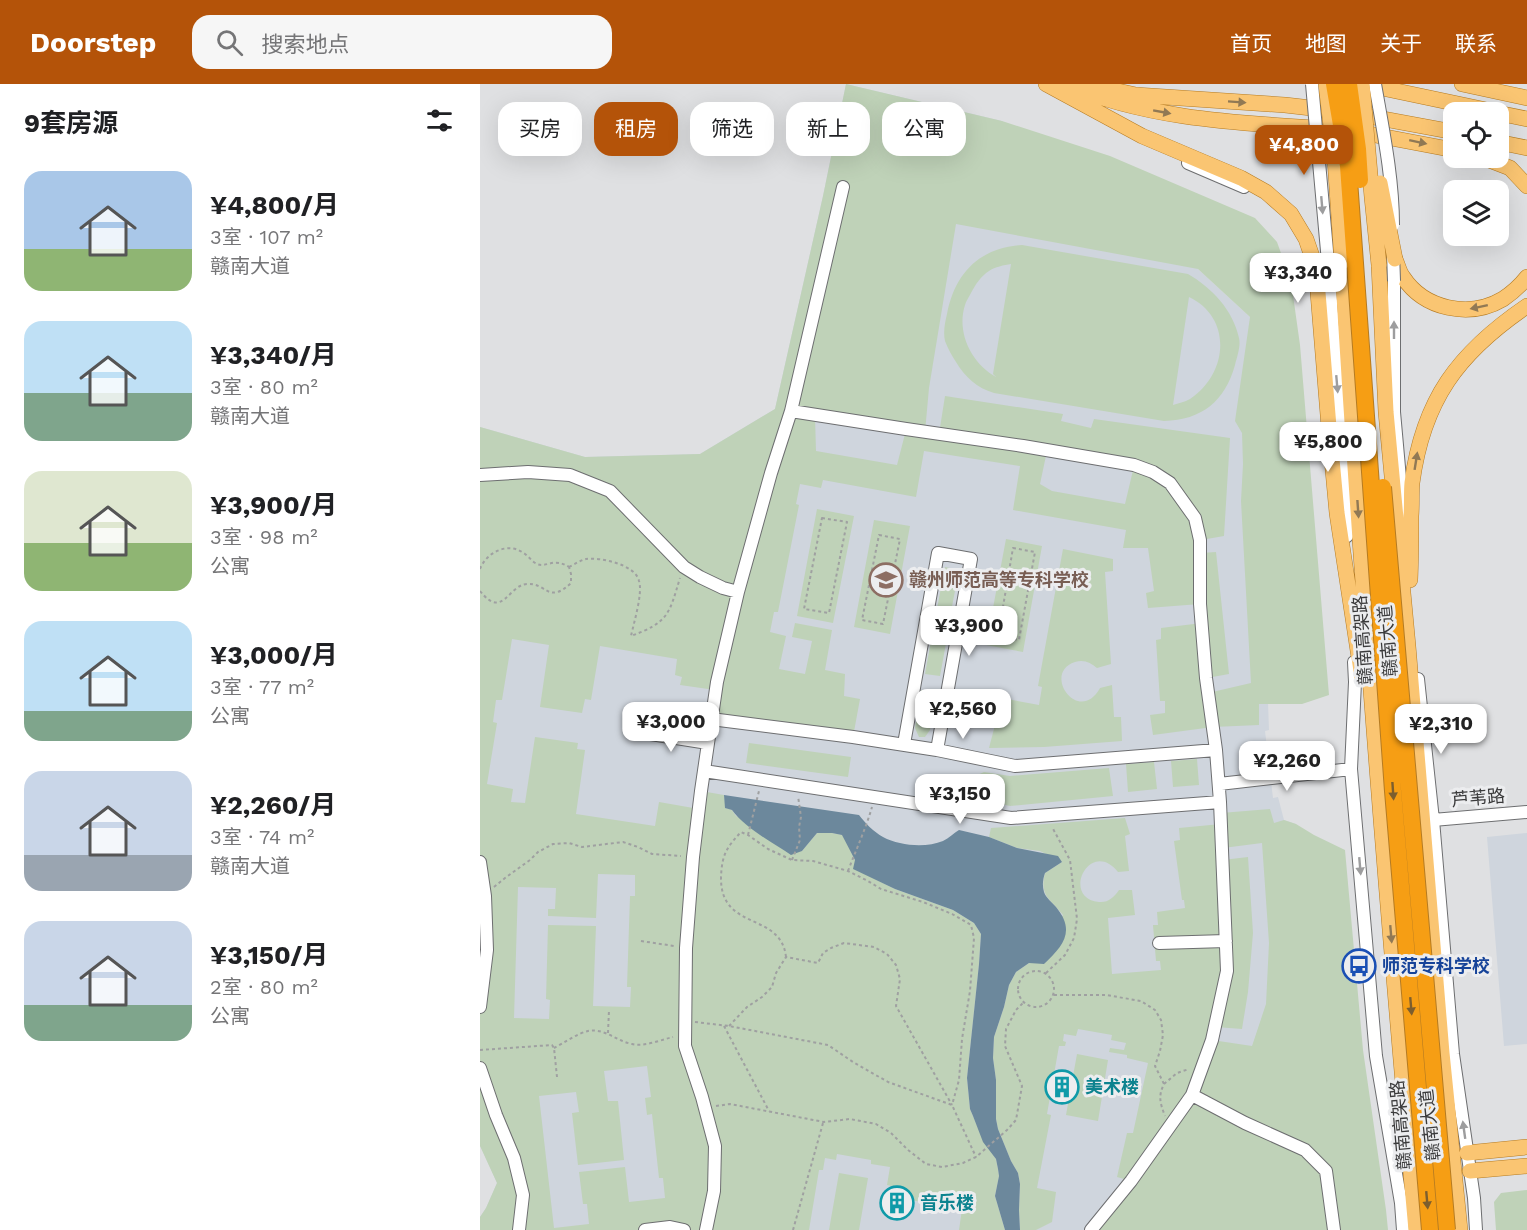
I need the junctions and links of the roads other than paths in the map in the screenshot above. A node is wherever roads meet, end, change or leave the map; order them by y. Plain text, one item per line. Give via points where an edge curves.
1 (1035, 84) edge
2 (1046, 84) edge
3 (1065, 84) edge
4 (1092, 84) edge
5 (1312, 84) edge
6 (1326, 84) edge
7 (1334, 84) edge
8 (1349, 84) edge
9 (1363, 84) edge
10 (1375, 84) edge
11 (1462, 84) edge
12 (1527, 98) edge
13 (1446, 102) edge
14 (1509, 115) edge
15 (1527, 119) edge
16 (1443, 130) edge
17 (1509, 144) edge
18 (1443, 148) edge
19 (1527, 148) edge
20 (1509, 168) edge
21 (1527, 186) edge
22 (843, 188) dead end
23 (1394, 255) junction
24 (1335, 262) junction
25 (1527, 277) edge
26 (1527, 306) edge
27 (791, 411) junction
28 (480, 475) edge
29 (738, 592) junction
30 (1410, 593) junction
31 (1350, 607) junction
32 (1408, 646) junction
33 (1353, 659) junction
34 (711, 719) junction
35 (638, 732) dead end
36 (708, 743) junction
37 (904, 744) junction
38 (937, 750) junction
39 (1216, 750) junction
40 (1351, 769) junction
41 (704, 771) junction
42 (1378, 771) junction
43 (1219, 784) junction
44 (1220, 802) junction
45 (1527, 812) edge
46 (1433, 820) junction
47 (480, 862) edge
48 (483, 895) edge
49 (1226, 941) junction
50 (1159, 943) dead end
51 (480, 1007) edge
52 (480, 1068) edge
53 (1192, 1095) junction
54 (1527, 1147) edge
55 (1467, 1153) junction
56 (1527, 1166) edge
57 (1470, 1172) junction
58 (519, 1230) edge
59 (645, 1230) edge
60 (684, 1230) edge
61 (706, 1230) edge
62 (1091, 1230) edge
63 (1334, 1230) edge
64 (1403, 1230) edge
65 (1416, 1230) edge
66 (1430, 1230) edge
67 (1447, 1230) edge
68 (1460, 1230) edge
69 (1476, 1230) edge

1 - 33 street via 1125,133 1249,189 1282,213 1302,243 1310,279 1337,563
2 - 31 main road via 1142,136 1242,177 1291,214 1316,268 1337,513
3 -> 18 main road via 1158,112 1348,130
4 -> 16 main road via 1136,94 1346,112
5 -> 24 street, bridge via 1322,204
6 - 24 main road, 赣南大道, bridge via 1335,159
7 -> 66 highway, 赣南高架路, bridge via 1348,166 1393,791
8 - 67 highway, 赣南高架路, bridge via 1358,150 1377,426
9 - 13 main road
9 - 23 main road, bridge
9 - 32 main road, 赣南大道, bridge via 1379,265 1386,412
10 - 23 street, bridge via 1393,207
11 - 12 main road
14 - 15 main road
17 - 19 main road
20 - 21 main road
22 - 27 street
25 -> 23 main road via 1502,300 1485,307 1446,308 1414,290
30 -> 23 street, bridge via 1394,412
24 -> 31 street
24 -> 42 main road, 赣南大道 via 1351,415
30 -> 26 main road via 1412,486 1418,448 1430,414 1445,383 1466,356
27 - 29 street
27 - 39 street via 1134,465 1170,483 1195,518 1200,540 1200,604
28 - 29 street via 570,475 610,491 684,567
29 - 34 street
30 - 32 main road
30 - 46 street
31 - 33 street
31 - 42 main road
32 - 68 main road, 赣南大道
33 - 40 street
34 - 36 street
34 - 37 street
35 - 36 street
36 - 41 street
37 - 38 street
37 - 38 street via 938,553 971,560
38 - 39 street via 1015,765
39 - 43 street
40 - 43 street
40 -> 64 street via 1376,1056
41 - 44 street via 1011,818
41 - 61 street via 686,948 685,1046 715,1146 714,1191
42 -> 65 main road, 赣南大道
43 - 44 street
44 - 49 street
45 - 46 street, 芦苇路
55 -> 46 street via 1453,1054
47 - 48 street
48 - 51 street via 487,950
49 - 50 street
49 - 53 street via 1227,971 1216,1027
52 - 58 street via 514,1158 523,1195
53 - 62 street
53 - 63 street via 1305,1150 1326,1171
54 - 55 main road
55 - 57 street
56 - 57 main road
57 - 69 street
59 - 60 street

